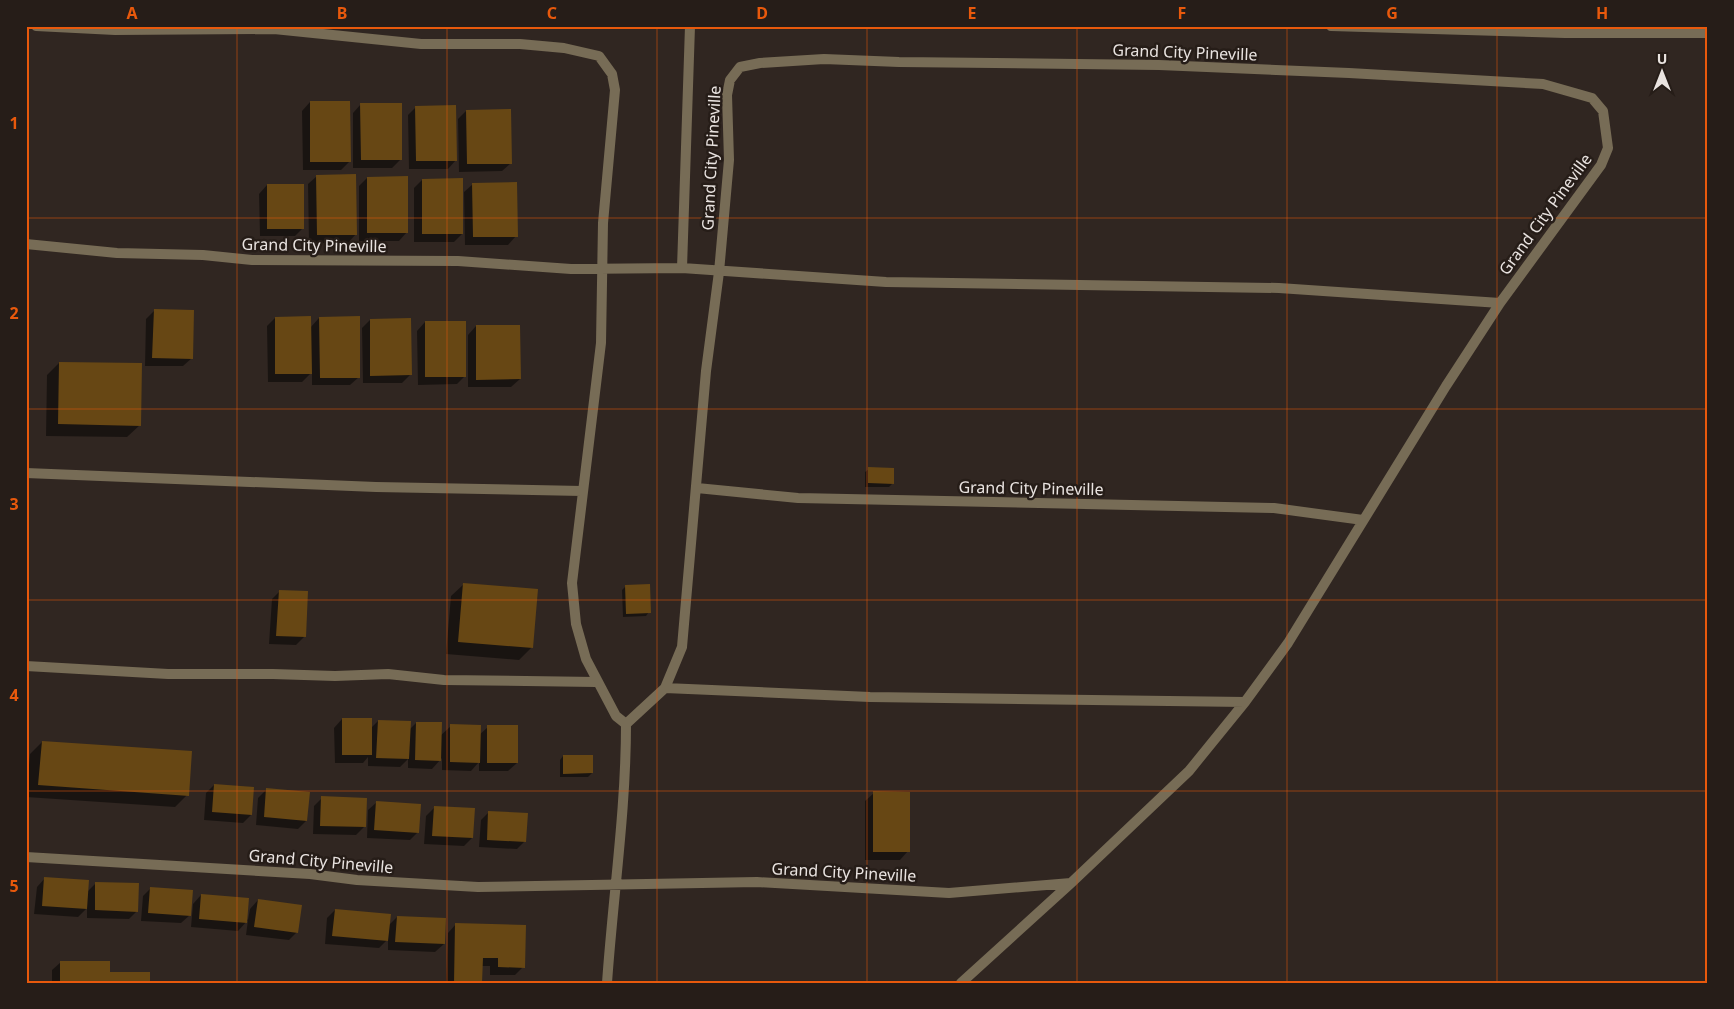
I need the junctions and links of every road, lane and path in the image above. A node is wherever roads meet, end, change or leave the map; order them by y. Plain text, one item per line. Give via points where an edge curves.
1 (36, 26) edge
2 (690, 26) edge
3 (1331, 26) edge
4 (1566, 30) edge
5 (1697, 30) edge
6 (1708, 33) edge
7 (26, 244) edge
8 (602, 268) junction
9 (682, 268) junction
10 (719, 272) junction
11 (1500, 303) junction
12 (26, 473) edge
13 (697, 488) junction
14 (582, 492) junction
15 (1363, 520) junction
16 (26, 666) edge
17 (596, 682) junction
18 (665, 688) junction
19 (1245, 702) junction
20 (626, 724) junction
21 (26, 857) edge
22 (614, 883) junction
23 (1071, 883) junction
24 (607, 983) edge
25 (961, 983) edge

1 - 8 street via 115,30 274,30 421,44 520,44 564,48 599,56 612,74 615,90
2 - 9 street, Grand City Pineville
3 - 4 street
4 - 5 street
5 - 6 street
7 - 8 street, Grand City Pineville via 116,253 252,260 458,261 571,270
8 - 9 street, Grand City Pineville
8 - 14 street via 601,342
9 - 10 street, Grand City Pineville
10 - 11 street, Grand City Pineville via 886,282 1278,288
10 - 11 street, Grand City Pineville via 728,160 727,95 730,80 740,67 824,59 1301,70 1543,84 1592,98 1603,111 1607,130 1608,148 1601,165
10 - 13 street, Grand City Pineville via 706,372
11 - 15 street, Grand City Pineville
12 - 14 street
13 - 15 street, Grand City Pineville via 798,498 1274,508
13 - 18 street, Grand City Pineville via 682,647
14 - 17 street via 572,583 576,624
15 - 19 street, Grand City Pineville via 1288,643
16 - 17 street via 168,674 388,674 444,680
17 - 20 street via 616,716
18 - 19 street via 870,697
18 - 20 street, Grand City Pineville
19 - 23 street, Grand City Pineville via 1189,771
20 - 22 street via 623,824
21 - 22 street, Grand City Pineville via 478,887
22 - 23 street, Grand City Pineville via 757,882 949,893
22 - 24 street
23 - 25 street, Grand City Pineville

